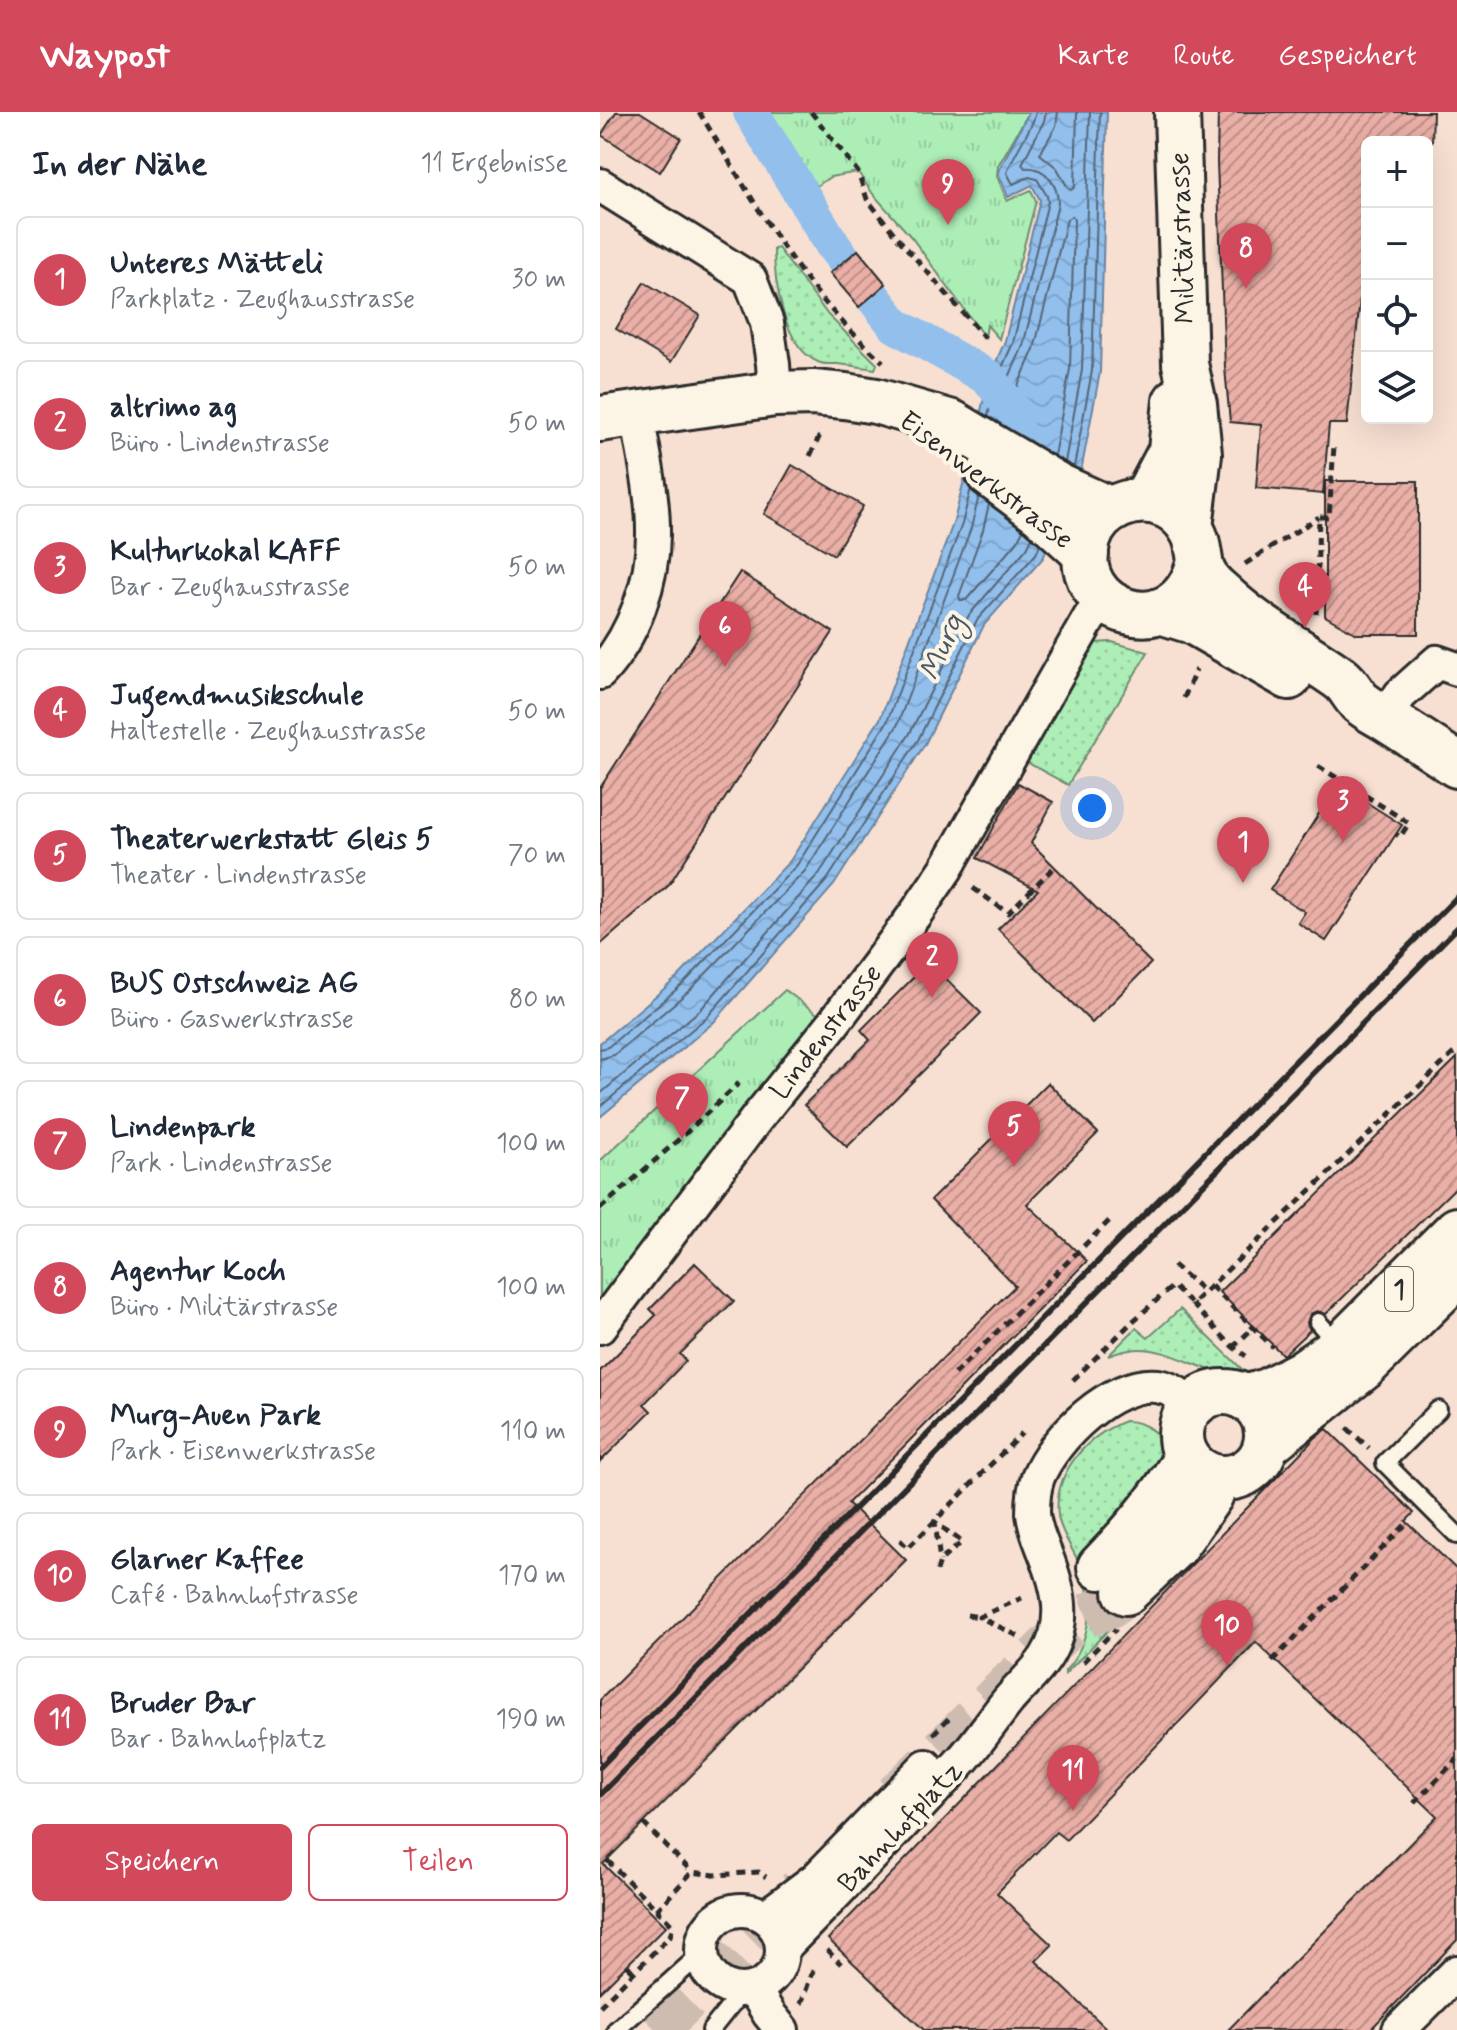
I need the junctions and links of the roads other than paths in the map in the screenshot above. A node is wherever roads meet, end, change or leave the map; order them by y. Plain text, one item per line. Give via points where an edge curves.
1 (1177, 112) edge
2 (600, 185) edge
3 (1185, 364) junction
4 (775, 394) junction
5 (619, 416) edge
6 (947, 433) junction
7 (1118, 505) junction
8 (1194, 546) junction
9 (1081, 549) junction
10 (1107, 602) junction
11 (1160, 611) junction
12 (1457, 669) edge
13 (600, 673) edge
14 (1373, 710) junction
15 (1457, 765) edge
16 (1457, 1230) edge
17 (1457, 1275) edge
18 (600, 1327) edge
19 (1247, 1378) junction
20 (1193, 1406) junction
21 (1438, 1410) dead end
22 (1266, 1445) junction
23 (1203, 1468) junction
24 (1457, 1535) edge
25 (1113, 1579) tunnel mouth
26 (1009, 1699) junction
27 (765, 1917) junction
28 (783, 1948) junction
29 (702, 1953) junction
30 (1457, 1972) edge
31 (748, 1990) junction
32 (616, 2030) edge
33 (711, 2030) edge
34 (782, 2030) edge
35 (1399, 2030) edge

1 - 3 main road, Militärstrasse
2 - 4 street via 750,279 767,323
3 - 7 main road, Militärstrasse via 1171,451
3 - 8 main road, Militärstrasse via 1199,454
4 - 5 main road, Eisenwerkstrasse
4 - 6 main road, Eisenwerkstrasse via 845,396 886,384
5 - 13 street via 653,530 651,558 631,628
6 - 7 main road, Eisenwerkstrasse via 1058,486
6 - 9 main road, Eisenwerkstrasse
7 - 8 main road via 1170,508 1182,517
7 - 9 main road
8 - 11 main road via 1195,579 1176,603
8 - 14 main road via 1211,584 1240,611 1345,682
9 - 10 main road via 1088,575
10 - 11 main road via 1139,614
10 - 18 street, Lindenstrasse via 1090,617 916,913
11 - 14 main road via 1192,621 1326,698
12 - 14 street via 1437,662 1400,695
14 - 15 main road
16 - 19 main road, 1 via 1329,1335 1302,1373 1267,1391
17 - 22 main road, 1 via 1363,1368
19 - 20 main road
19 - 22 main road via 1264,1418
20 - 23 main road via 1181,1432 1183,1445
20 - 26 street, Bahnhofplatz via 1158,1386 1126,1390 1077,1424 1046,1463 1035,1487 1033,1512 1056,1581 1059,1623 1042,1662
21 - 24 lane via 1385,1463
22 - 23 main road via 1262,1457 1243,1474 1231,1478
23 - 25 main road via 1210,1496 1175,1546
26 - 27 street, Bahnhofplatz via 948,1744 817,1878
26 - 28 street, Bahnhofplatz via 964,1758
27 - 28 street
27 - 29 street via 754,1911 730,1911 706,1933
28 - 31 street via 776,1974
29 - 31 street via 719,1983
29 - 32 lane
30 - 35 street
31 - 33 lane
31 - 34 street

